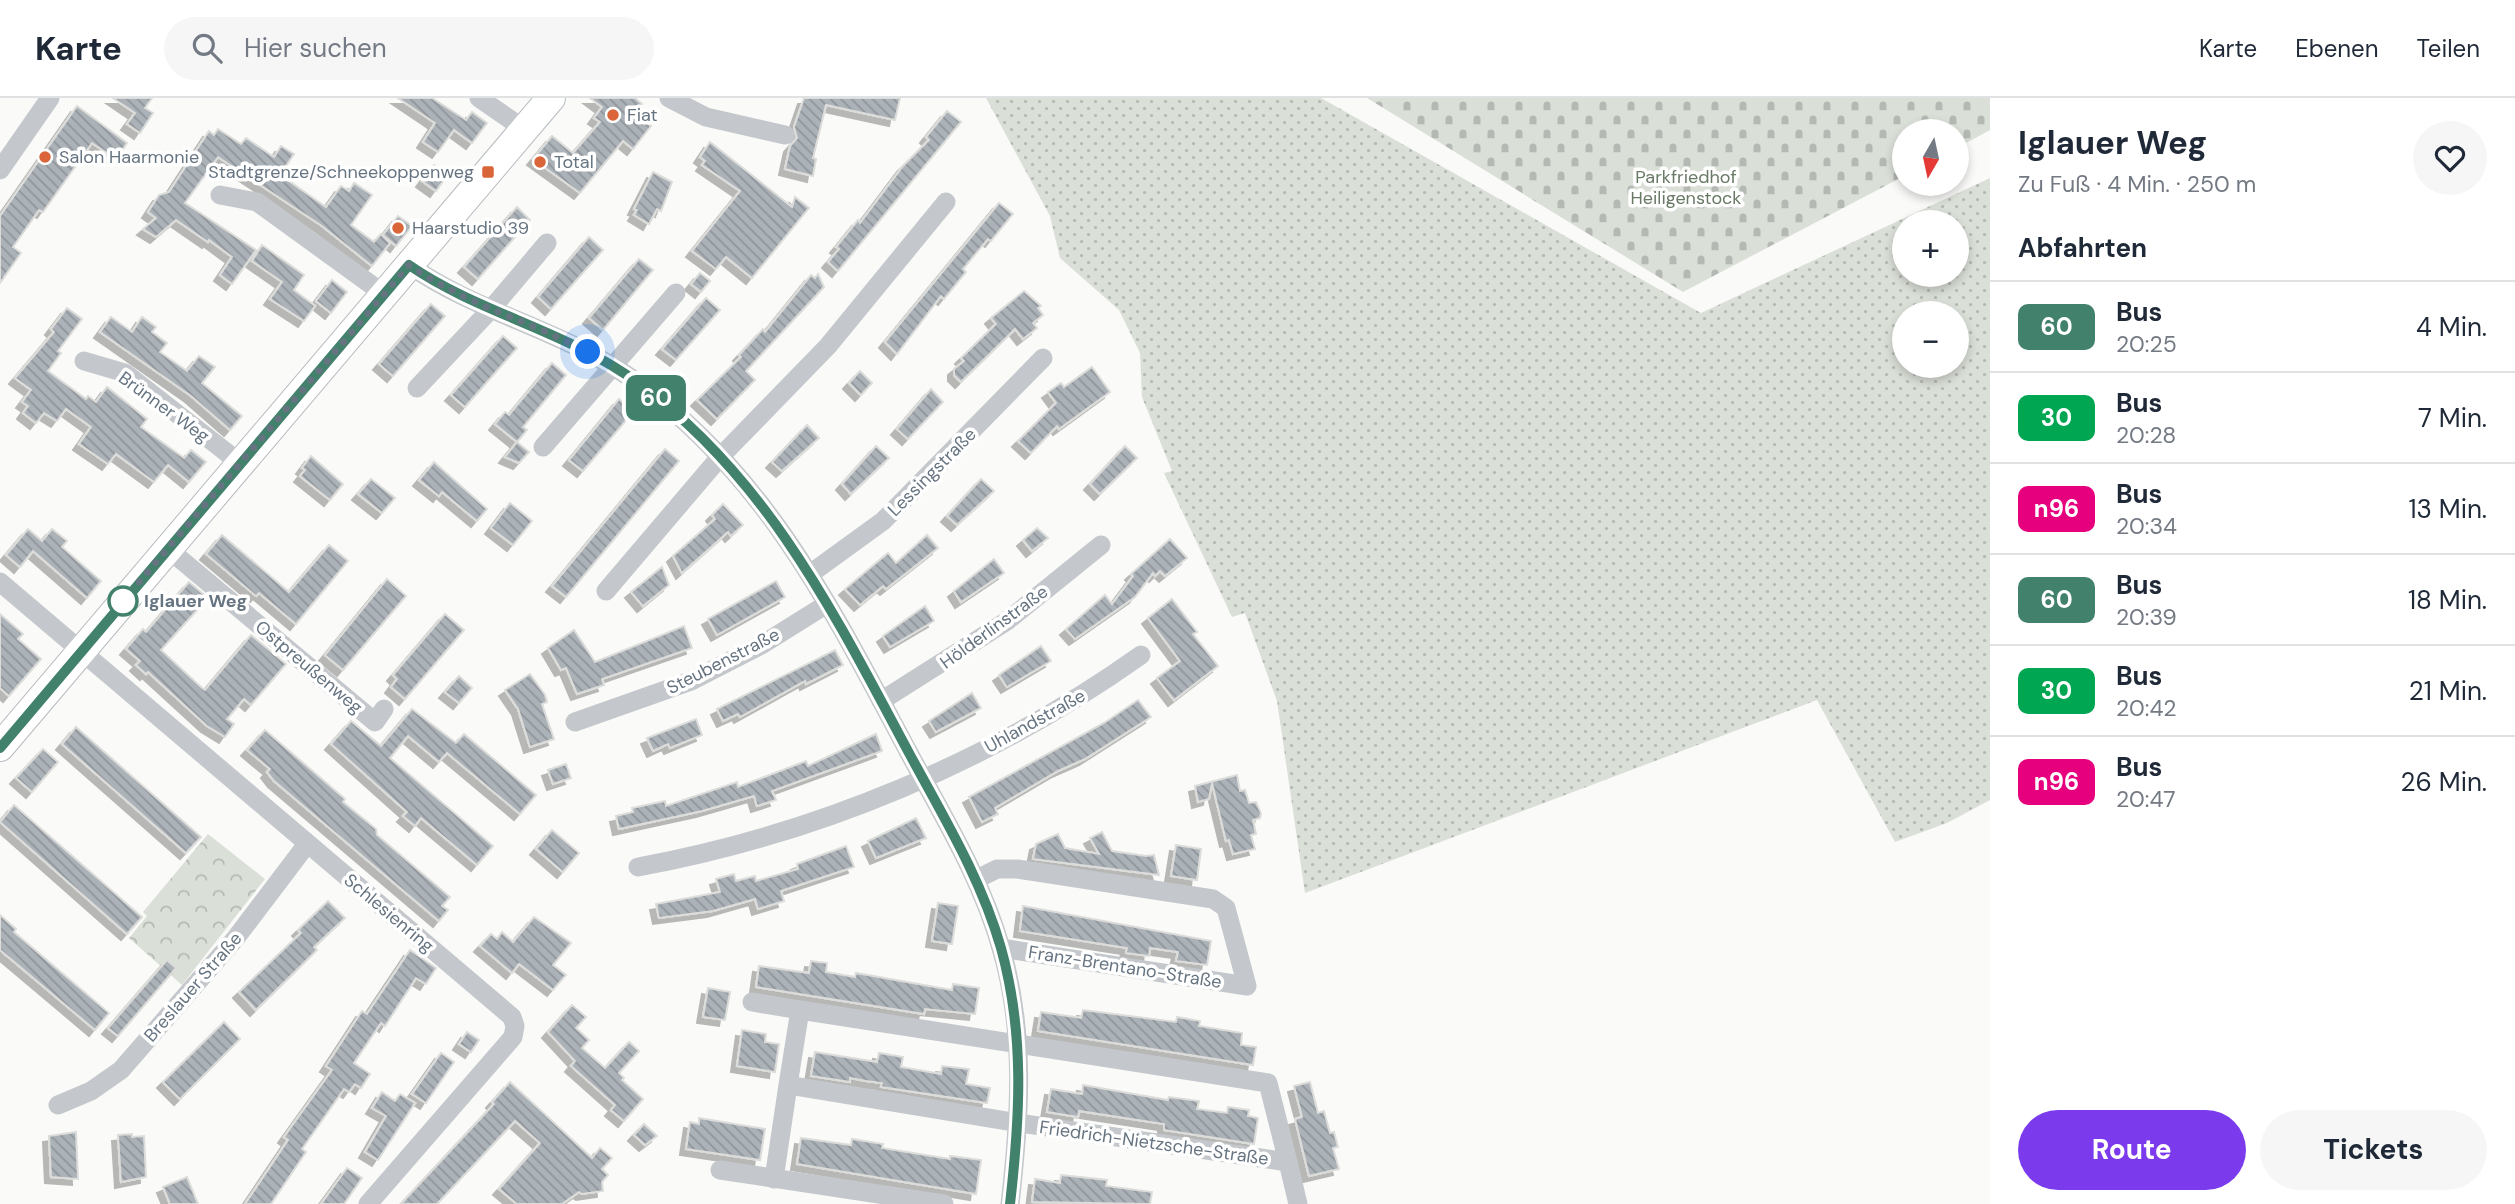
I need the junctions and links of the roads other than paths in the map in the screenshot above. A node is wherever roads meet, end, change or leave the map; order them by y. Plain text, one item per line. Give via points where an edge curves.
1 (50, 98) edge
2 (479, 98) edge
3 (551, 98) edge
4 (669, 98) edge
5 (524, 129) junction
6 (785, 135) dead end
7 (0, 170) edge
8 (220, 195) dead end
9 (946, 202) dead end
10 (547, 243) dead end
11 (409, 265) junction
12 (676, 293) dead end
13 (384, 294) junction
14 (492, 308) junction
15 (1043, 358) dead end
16 (84, 361) dead end
17 (613, 366) junction
18 (417, 388) dead end
19 (543, 447) dead end
20 (720, 457) junction
21 (240, 463) junction
22 (1101, 545) dead end
23 (167, 548) junction
24 (810, 573) junction
25 (0, 582) edge
26 (606, 591) dead end
27 (827, 604) junction
28 (82, 651) junction
29 (1141, 655) dead end
30 (881, 701) junction
31 (384, 709) dead end
32 (575, 722) dead end
33 (0, 747) edge
34 (923, 778) junction
35 (307, 844) junction
36 (638, 867) dead end
37 (977, 879) junction
38 (1001, 948) junction
39 (752, 1002) dead end
40 (800, 1010) junction
41 (1018, 1044) junction
42 (788, 1085) junction
43 (58, 1105) dead end
44 (1019, 1123) junction
45 (1289, 1162) junction
46 (720, 1170) dead end
47 (774, 1179) junction
48 (377, 1200) edge
49 (944, 1204) edge
50 (1010, 1204) edge
51 (1298, 1204) edge

1 - 7 street
2 - 5 street
3 - 5 street
4 - 6 street via 706,117
5 - 11 street
8 - 13 street via 257,202
9 - 20 street via 828,346
10 - 14 street
11 - 13 street
11 - 14 street via 439,286
12 - 17 street
13 - 21 street
14 - 17 street
14 - 18 street
15 - 24 street, Lessingstraße via 883,521
16 - 21 street, Brünner Weg via 125,373
17 - 19 street
17 - 20 street via 661,401
20 - 24 street via 783,531
20 - 26 street
21 - 23 street
22 - 30 street, Hölderlinstraße via 1007,621
23 - 28 street
23 - 31 street, Ostpreußenweg via 374,722
24 - 27 street
25 - 28 street
27 - 30 street
27 - 32 street, Steubenstraße via 691,681
28 - 33 street
28 - 35 street, Schlesienring
29 - 34 street, Uhlandstraße via 1016,735
30 - 34 street
34 - 36 street, Uhlandstraße via 766,837
34 - 37 street
35 - 43 street, Breslauer Straße via 235,939 121,1070 99,1087
35 - 48 street, Schlesienring via 505,1010 515,1026 513,1037
37 - 38 street
37 - 38 street, Franz-Brentano-Straße via 997,869 1017,869 1213,899 1226,908 1247,986
38 - 41 street
39 - 40 street
40 - 41 street
40 - 42 street
41 - 44 street
41 - 45 street, Friedrich-Nietzsche-Straße via 1268,1083
42 - 44 street, Friedrich-Nietzsche-Straße
42 - 47 street
44 - 45 street, Friedrich-Nietzsche-Straße
44 - 50 street
45 - 51 street, Friedrich-Nietzsche-Straße
46 - 47 street
47 - 49 street

